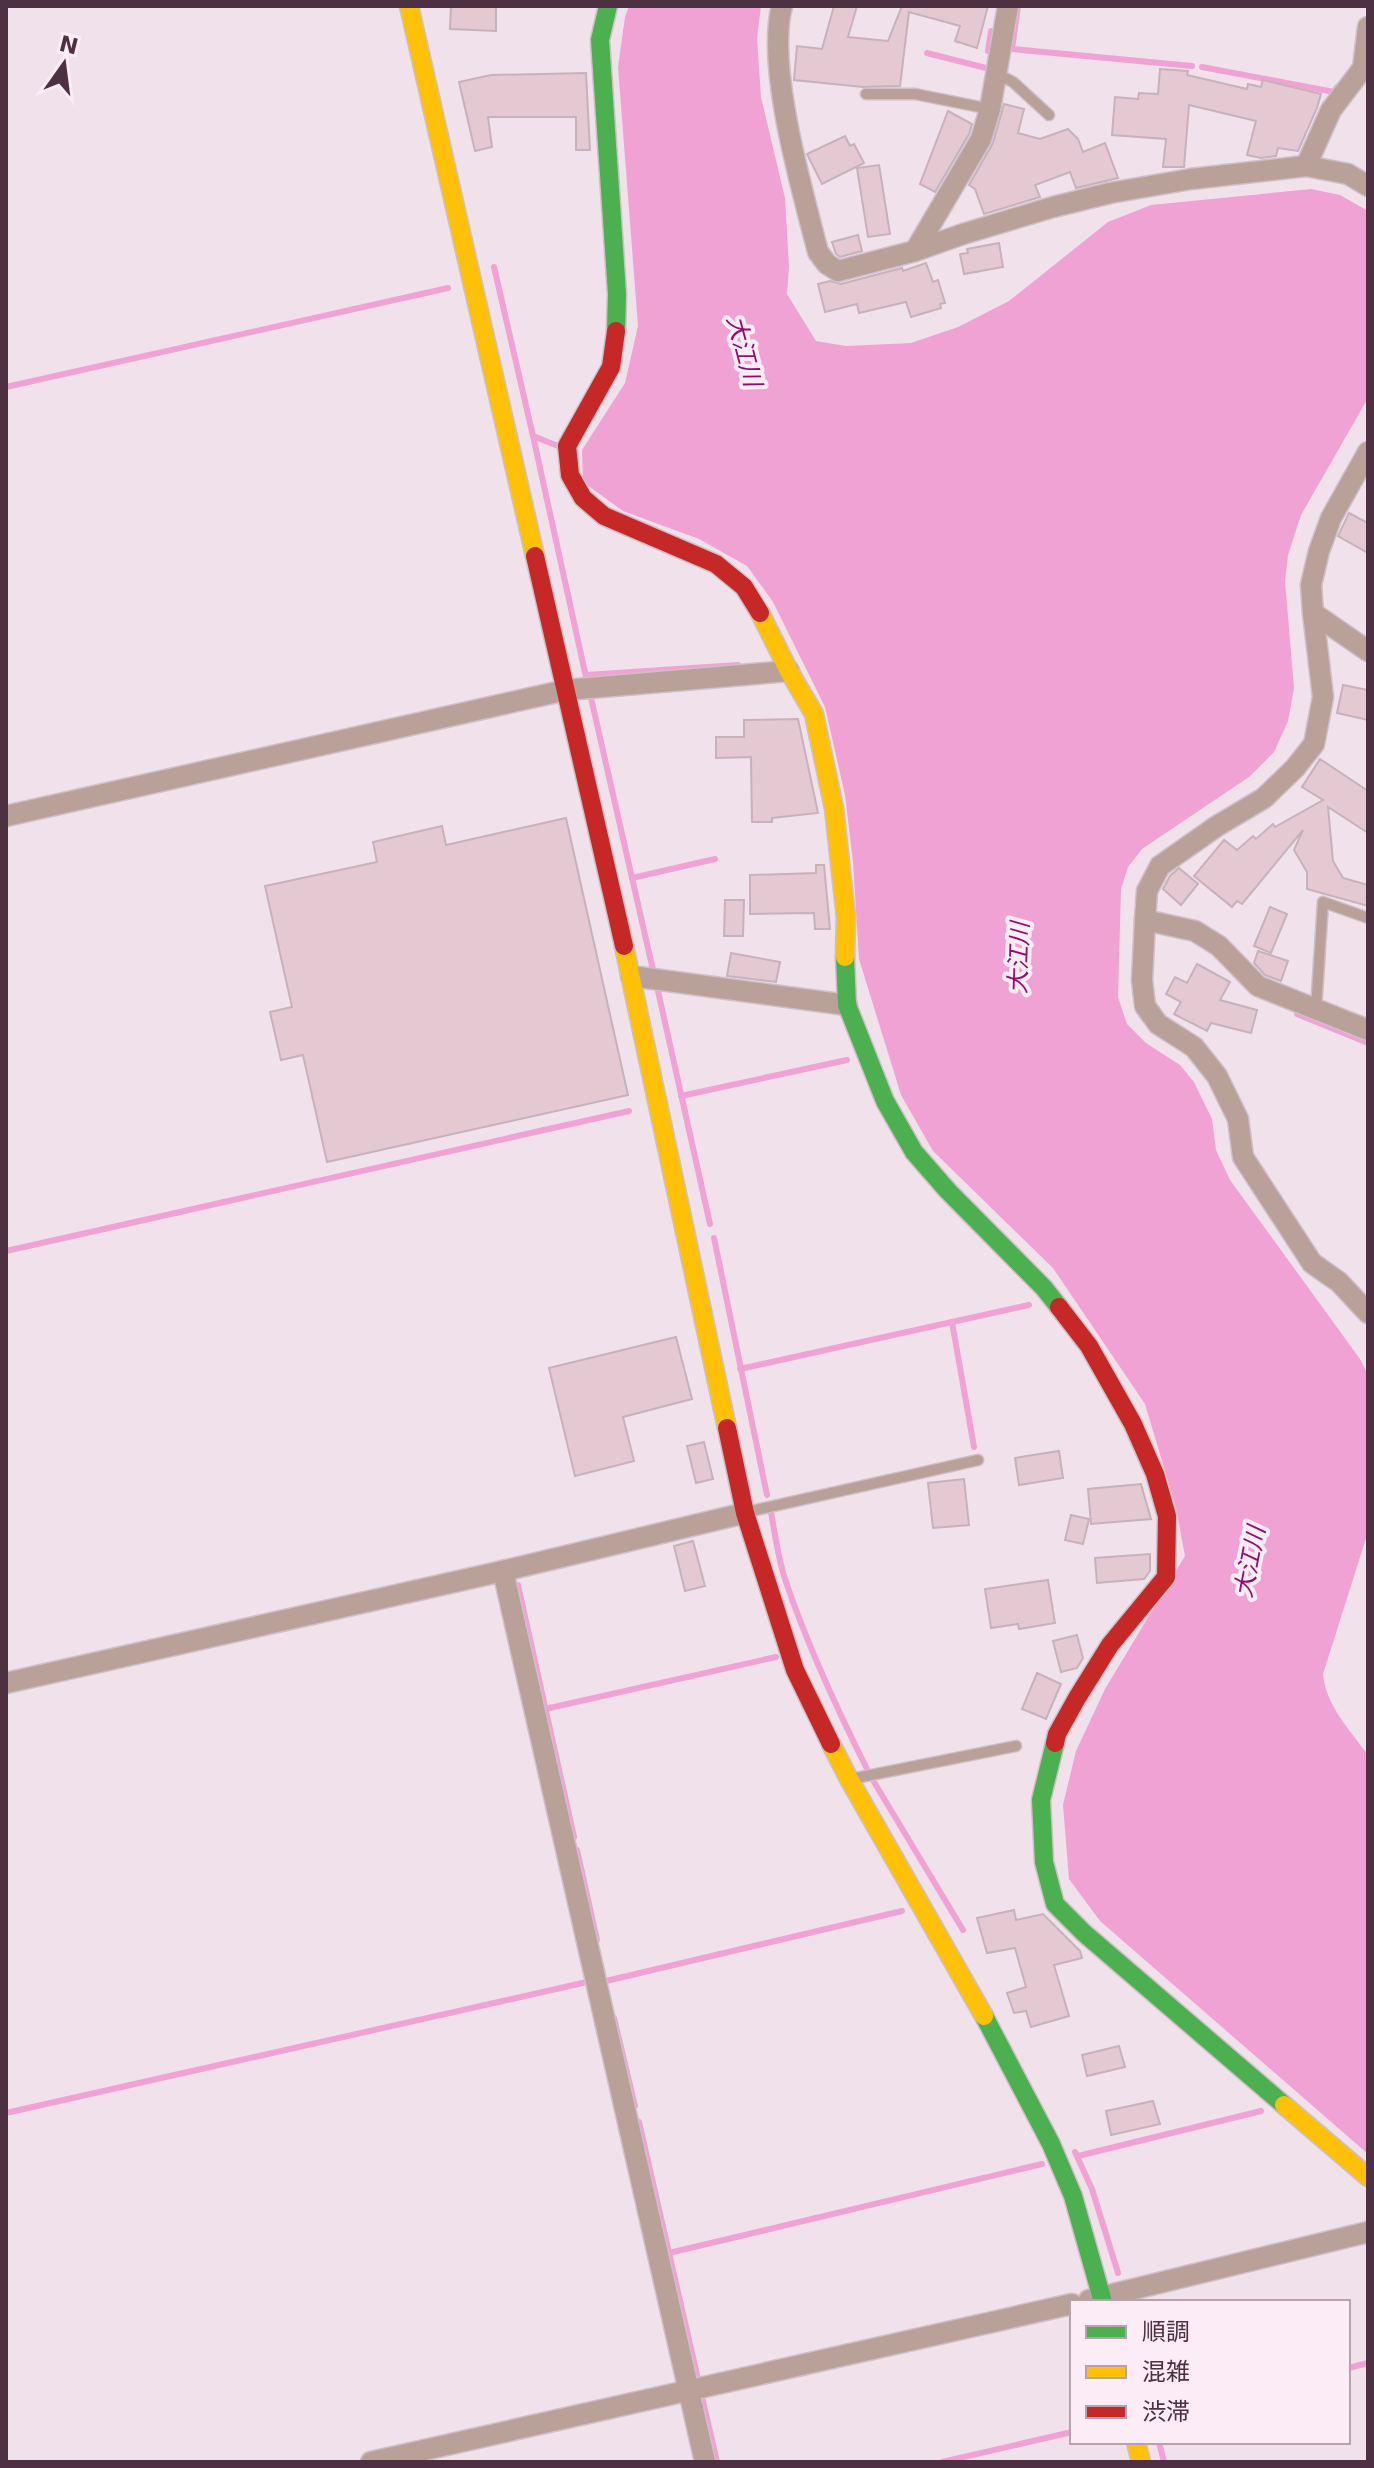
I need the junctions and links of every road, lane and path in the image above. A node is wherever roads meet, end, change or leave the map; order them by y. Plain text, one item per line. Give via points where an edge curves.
1 (409, 6) edge
2 (608, 6) edge
3 (782, 6) edge
4 (1008, 6) edge
5 (1368, 27) edge
6 (1365, 69) edge
7 (997, 74) junction
8 (866, 94) dead end
9 (990, 109) junction
10 (1049, 115) dead end
11 (1306, 166) junction
12 (1368, 186) edge
13 (915, 251) junction
14 (1368, 452) edge
15 (1313, 613) junction
16 (1368, 651) edge
17 (789, 671) junction
18 (566, 690) junction
19 (6, 816) edge
20 (1368, 918) edge
21 (1145, 920) junction
22 (631, 976) junction
23 (847, 1005) junction
24 (1316, 1009) junction
25 (1368, 1030) edge
26 (1368, 1313) edge
27 (978, 1460) dead end
28 (745, 1513) junction
29 (503, 1571) junction
30 (6, 1683) edge
31 (1016, 1746) dead end
32 (849, 1779) junction
33 (1368, 2177) edge
34 (1368, 2232) edge
35 (1095, 2300) edge
36 (1070, 2304) edge
37 (689, 2390) junction
38 (371, 2462) edge
39 (705, 2462) edge

1 - 18 street
2 - 17 street via 600,40 616,331 611,367 567,446 570,475 583,498 604,516 716,564 744,587
3 - 13 street via 781,88 818,252 838,271
4 - 7 street
5 - 6 street
6 - 11 street via 1331,110
7 - 9 street
7 - 10 lane
8 - 9 lane via 915,94
9 - 13 street via 981,139
11 - 12 street via 1348,174
11 - 13 street via 1110,193
14 - 15 street via 1319,551 1311,585
15 - 16 street
15 - 21 street via 1323,697 1314,744 1264,798 1160,866 1147,891
17 - 18 street
17 - 23 street via 814,714 834,808 846,917
18 - 19 street
18 - 22 street
20 - 24 lane via 1323,902
21 - 24 street via 1195,931 1219,946 1258,986
21 - 26 street via 1145,1006 1158,1024 1194,1047 1217,1076 1238,1119 1243,1157 1312,1263
22 - 23 street
22 - 28 street
23 - 33 street via 885,1101 914,1152 1044,1288 1089,1346 1133,1424 1167,1516 1166,1577 1110,1645 1057,1734 1041,1800 1044,1862 1055,1904
24 - 25 street
27 - 28 lane
28 - 29 street
28 - 32 street via 795,1670
29 - 30 street
29 - 37 street
31 - 32 lane
32 - 35 street via 1051,2144 1077,2210
34 - 35 street
36 - 37 street
37 - 38 street
37 - 39 street

